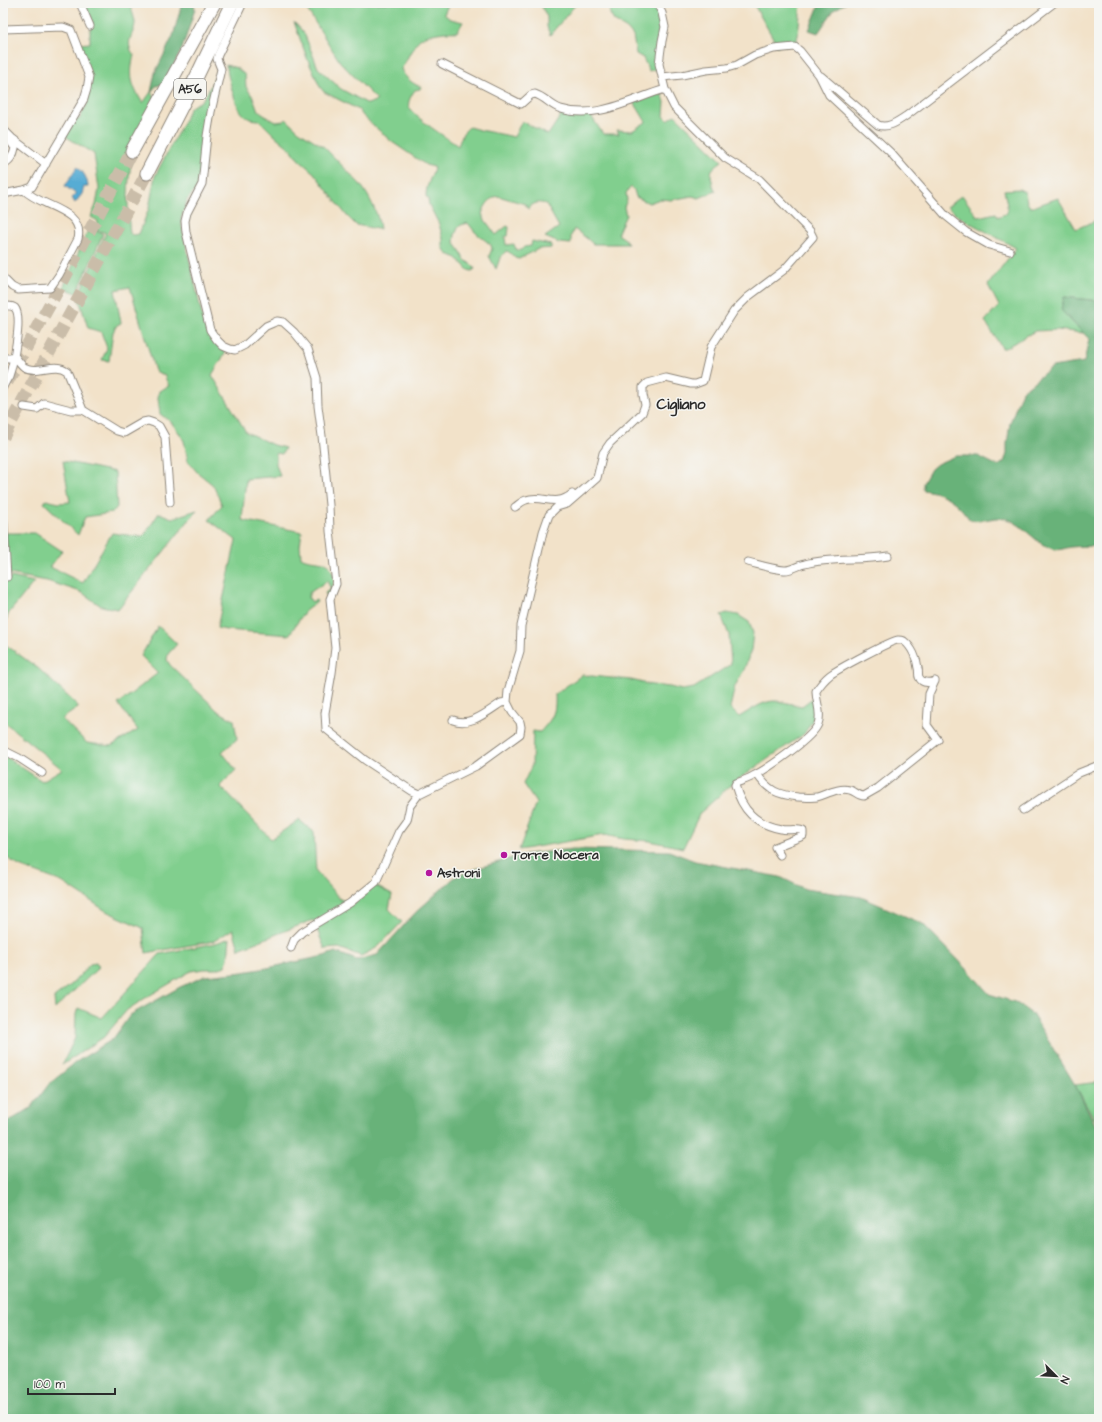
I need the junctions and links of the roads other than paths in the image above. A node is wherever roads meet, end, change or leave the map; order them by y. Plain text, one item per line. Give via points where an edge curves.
1 (80, 3) edge
2 (214, 3) edge
3 (232, 3) edge
4 (243, 3) edge
5 (657, 3) edge
6 (1054, 3) edge
7 (90, 26) dead end
8 (3, 29) edge
9 (442, 64) dead end
10 (819, 75) junction
11 (662, 77) junction
12 (665, 89) junction
13 (3, 129) edge
14 (9, 135) junction
15 (132, 152) tunnel mouth
16 (3, 164) edge
17 (46, 164) junction
18 (147, 173) tunnel mouth
19 (24, 190) junction
20 (3, 194) edge
21 (1010, 252) dead end
22 (3, 278) edge
23 (3, 306) edge
24 (13, 356) junction
25 (3, 358) edge
26 (3, 387) edge
27 (24, 407) dead end
28 (83, 410) junction
29 (591, 483) junction
30 (170, 502) dead end
31 (515, 507) dead end
32 (3, 510) edge
33 (888, 556) dead end
34 (748, 562) dead end
35 (7, 577) dead end
36 (507, 702) junction
37 (453, 720) dead end
38 (3, 750) edge
39 (1099, 765) edge
40 (42, 773) dead end
41 (757, 774) junction
42 (419, 794) junction
43 (1023, 810) dead end
44 (780, 856) dead end
45 (290, 948) dead end

1 - 7 street
2 - 15 highway, A56
3 - 18 highway, A56
4 - 42 street via 217,59 221,70 210,112 202,184 186,217 186,232 210,330 223,346 238,349 266,326 277,321 283,322 308,349 318,378 318,406 336,580 330,598 335,648 325,713 326,729 365,760
5 - 11 street via 665,27 659,64
6 - 10 street via 906,116 886,126 878,125
8 - 17 street via 69,28 89,77 84,99
9 - 12 street via 521,104 535,94 561,109 580,112 616,107
10 - 11 street via 795,47 774,49 727,68
10 - 21 street via 829,95 890,152 946,216 966,232 989,245
11 - 12 street
12 - 29 street via 674,107 716,150 759,179 813,237 789,265 734,311 711,347 703,381 691,384 666,378 647,383 643,387 645,405 642,413 610,443 603,453 598,478
13 - 14 street
14 - 16 street via 9,140 16,148 8,162
14 - 17 street
17 - 19 street via 32,187
19 - 20 street
19 - 22 street via 73,217 80,233 50,288 18,290
23 - 24 street via 12,306 18,316
24 - 25 street
24 - 26 street via 9,375
24 - 28 street via 29,369 58,367 67,371
27 - 28 street via 37,409 44,404
28 - 30 street via 117,432 124,433 148,421 159,426 165,437
29 - 31 street via 581,486 563,500 526,500
29 - 36 street via 567,504 557,507 542,532 521,626 520,651
32 - 35 street
33 - 34 street via 826,560 803,564 786,571
36 - 37 street via 468,722
36 - 42 street via 520,722 520,734 476,766
38 - 40 street
39 - 43 street via 1078,773
41 - 41 street via 769,789 787,796 812,797 835,790 851,790 864,796 878,788 938,740 927,725 928,694 935,681 929,683 921,680 912,651 903,640 881,647 831,675 822,683 816,691 820,714 816,728 794,749
41 - 44 street via 736,783 735,786 749,814 758,821 781,829 803,830 803,836 775,847
42 - 45 street via 410,806 406,820 376,882 350,903 302,932

